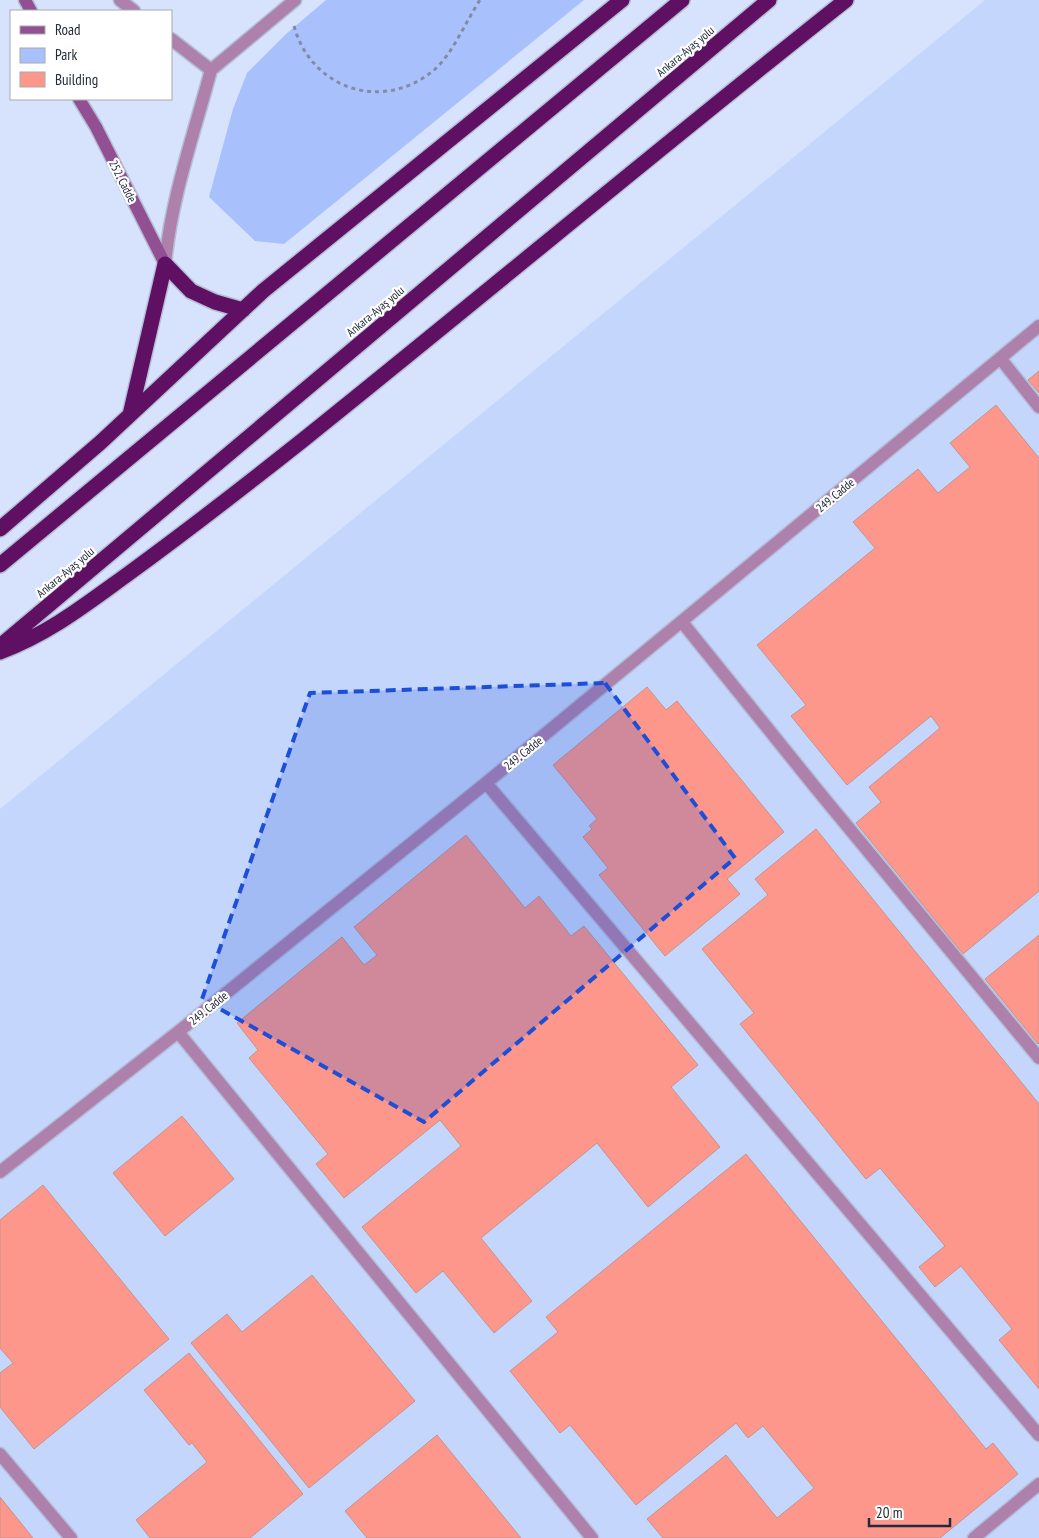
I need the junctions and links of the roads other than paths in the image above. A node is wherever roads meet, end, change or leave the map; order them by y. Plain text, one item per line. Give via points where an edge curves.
1 (120, 0) edge
2 (622, 0) edge
3 (682, 0) edge
4 (770, 0) edge
5 (846, 0) edge
6 (293, 1) edge
7 (133, 10) edge
8 (172, 40) edge
9 (211, 70) junction
10 (81, 100) edge
11 (165, 264) junction
12 (243, 310) junction
13 (1039, 326) edge
14 (1000, 358) junction
15 (1039, 407) edge
16 (130, 415) junction
17 (0, 529) edge
18 (0, 565) edge
19 (682, 622) junction
20 (0, 646) edge
21 (0, 652) edge
22 (486, 783) junction
23 (178, 1032) junction
24 (1039, 1058) edge
25 (0, 1172) edge
26 (1039, 1435) edge
27 (0, 1454) edge
28 (1039, 1484) edge
29 (71, 1538) edge
30 (592, 1538) edge
31 (974, 1538) edge

1 - 7 street
2 - 12 highway
3 - 18 highway
4 - 20 highway, Ankara-Ayaş yolu
5 - 21 highway via 442,329 167,546 60,623
6 - 9 street
8 - 9 street
9 - 11 street via 174,204
10 - 11 main road, 252. Cadde
11 - 12 highway via 191,291
11 - 16 highway
12 - 16 highway
13 - 14 street, 249. Cadde
14 - 15 street
14 - 19 street, 249. Cadde
16 - 17 highway
19 - 22 street, 249. Cadde
19 - 24 street
22 - 23 street, 249. Cadde
22 - 26 street
23 - 25 street, 249. Cadde
23 - 30 street
27 - 29 street
28 - 31 street

